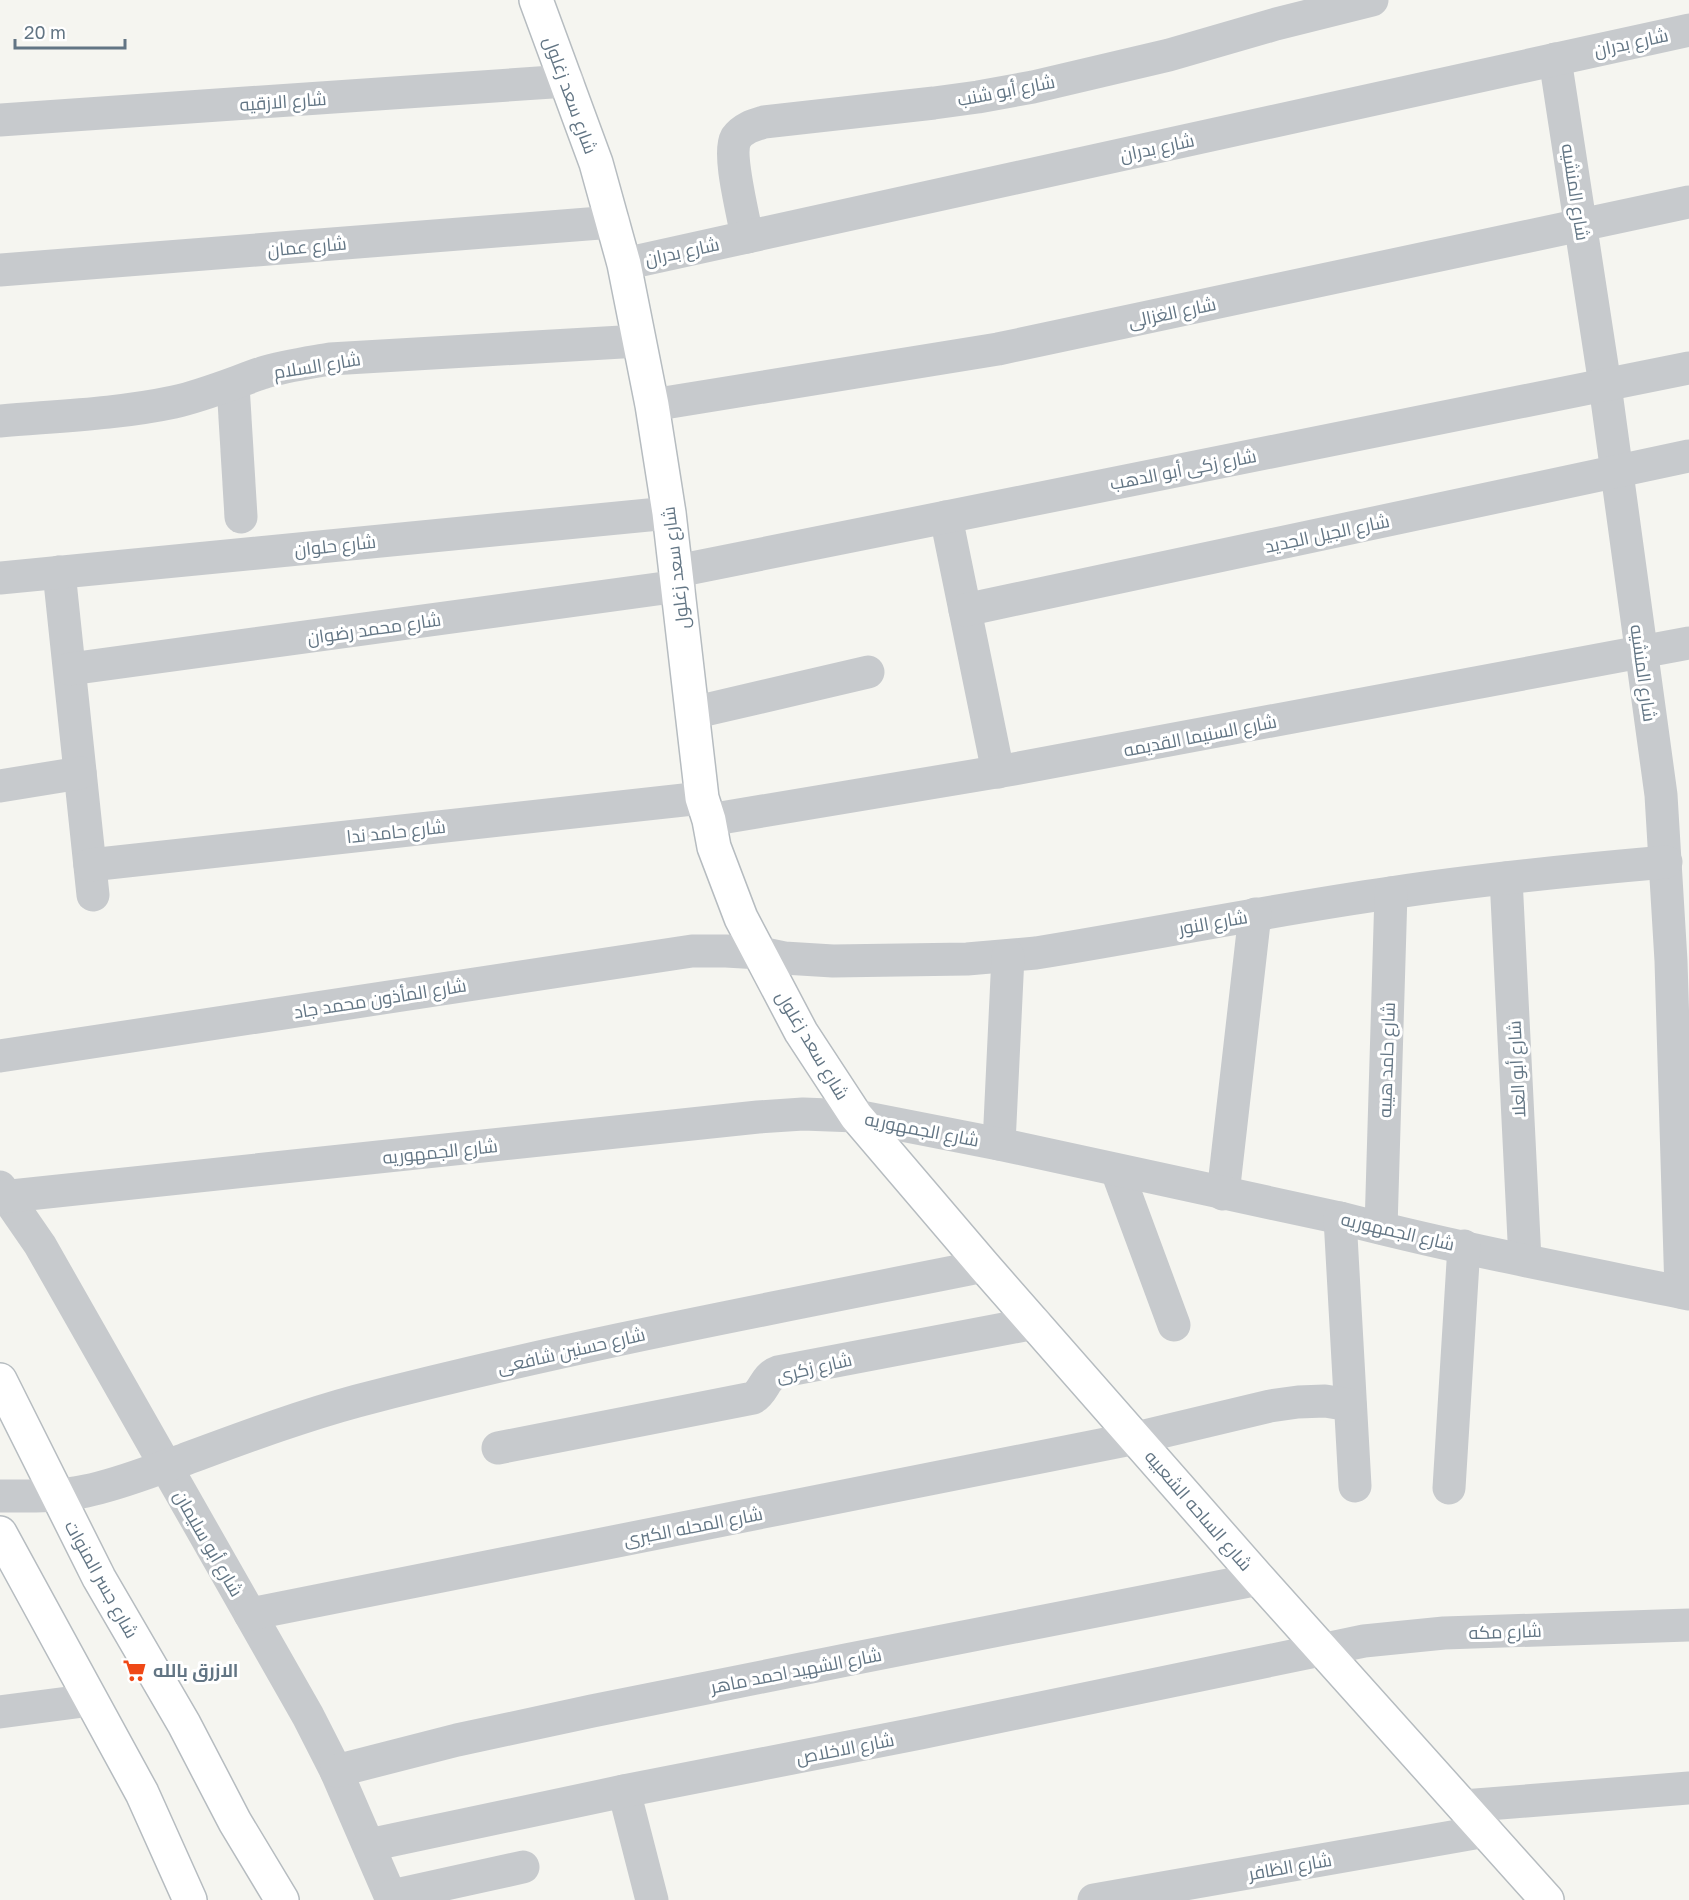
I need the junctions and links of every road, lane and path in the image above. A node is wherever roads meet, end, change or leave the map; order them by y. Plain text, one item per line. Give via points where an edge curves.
1 (536, 0) edge
2 (1372, 0) edge
3 (1689, 30) edge
4 (1555, 59) junction
5 (567, 81) junction
6 (0, 120) edge
7 (1689, 202) edge
8 (613, 222) junction
9 (1581, 225) junction
10 (747, 237) junction
11 (624, 264) junction
12 (0, 270) edge
13 (639, 341) junction
14 (1689, 369) edge
15 (233, 385) junction
16 (1605, 385) junction
17 (652, 405) junction
18 (0, 421) edge
19 (1689, 456) edge
20 (1616, 472) junction
21 (669, 513) junction
22 (241, 517) dead end
23 (946, 517) junction
24 (59, 572) junction
25 (0, 578) edge
26 (678, 578) junction
27 (965, 609) junction
28 (1689, 643) edge
29 (1642, 653) junction
30 (69, 669) junction
31 (868, 672) dead end
32 (692, 713) junction
33 (998, 772) junction
34 (80, 773) junction
35 (0, 786) edge
36 (706, 809) junction
37 (1666, 862) junction
38 (1506, 878) junction
39 (1391, 892) junction
40 (1255, 914) junction
41 (760, 953) junction
42 (1008, 956) junction
43 (0, 1056) edge
44 (856, 1116) junction
45 (999, 1144) junction
46 (1117, 1171) junction
47 (2, 1193) edge
48 (1223, 1194) junction
49 (1340, 1218) junction
50 (1381, 1228) junction
51 (1464, 1246) junction
52 (1525, 1260) junction
53 (984, 1266) junction
54 (1685, 1293) edge
55 (1035, 1323) junction
56 (1174, 1325) dead end
57 (0, 1380) edge
58 (1350, 1405) junction
59 (1136, 1438) junction
60 (498, 1448) dead end
61 (165, 1466) junction
62 (1355, 1486) dead end
63 (1449, 1488) dead end
64 (0, 1496) edge
65 (57, 1496) junction
66 (0, 1533) edge
67 (1259, 1579) junction
68 (250, 1614) junction
69 (1689, 1625) edge
70 (1322, 1649) junction
71 (91, 1700) junction
72 (0, 1712) edge
73 (336, 1771) junction
74 (1689, 1788) edge
75 (624, 1791) junction
76 (1463, 1806) junction
77 (1486, 1831) junction
78 (369, 1845) junction
79 (523, 1867) dead end
80 (392, 1898) edge
81 (190, 1900) edge
82 (282, 1900) edge
83 (652, 1900) edge
84 (1094, 1900) edge
85 (1547, 1900) edge

1 - 5 main road, شارع سعد زغلول
2 - 10 street, شارع أبو شنب via 1033,87 934,103 764,122 747,128 736,140 733,159
3 - 4 street, شارع بدران
4 - 9 street, شارع المنشيه
4 - 10 street, شارع بدران
5 - 6 street, شارع الازقيه
5 - 8 main road, شارع سعد زغلول
7 - 9 street, شارع الغزالى
8 - 11 main road, شارع سعد زغلول
8 - 12 street, شارع عمان
9 - 16 street, شارع المنشيه
9 - 17 street, شارع الغزالى via 998,349
10 - 11 street, شارع بدران
11 - 13 main road, شارع سعد زغلول
13 - 15 street, شارع السلام via 330,359 296,364
13 - 17 main road, شارع سعد زغلول
14 - 16 street, شارع زكى أبو الدهب
15 - 18 street, شارع السلام via 154,405
15 - 22 street
16 - 20 street, شارع المنشيه
16 - 23 street, شارع زكى أبو الدهب
17 - 21 main road, شارع سعد زغلول
19 - 20 street, شارع الجيل الجديد
20 - 27 street, شارع الجيل الجديد
20 - 29 street, شارع المنشيه
21 - 24 street, شارع حلوان
21 - 26 main road, شارع سعد زغلول
23 - 26 street, شارع زكى أبو الدهب
23 - 27 street
24 - 25 street, شارع حلوان
24 - 30 street
26 - 30 street, شارع محمد رضوان
26 - 32 main road, شارع سعد زغلول
27 - 33 street
28 - 29 street, شارع السنيما القديمه
29 - 33 street, شارع السنيما القديمه
29 - 37 street, شارع المنشيه
30 - 34 street
31 - 32 street
32 - 36 main road, شارع سعد زغلول
33 - 36 street, شارع السنيما القديمه
34 - 35 street
34 - 36 street, شارع حامد ندا via 91,880
36 - 41 main road, شارع سعد زغلول via 714,847 741,918
37 - 38 street, شارع النور
37 - 54 street, شارع المنشيه
38 - 39 street, شارع النور
38 - 52 street, شارع أبو العلا
39 - 40 street, شارع النور
39 - 50 street, شارع حامد هيبه
40 - 42 street, شارع النور
40 - 48 street
41 - 42 street, شارع النور via 833,961
41 - 43 street, شارع المأذون محمد جاد via 692,951
41 - 44 main road, شارع سعد زغلول via 801,1032
42 - 45 street
44 - 45 street, شارع الجمهوريه
44 - 47 street, شارع الجمهوريه via 748,1118
44 - 53 main road, شارع الساحه الشعبيه
45 - 46 street, شارع الجمهوريه
46 - 48 street, شارع الجمهوريه
46 - 56 street
47 - 61 street, شارع أبو سليمان via 40,1245
48 - 49 street, شارع الجمهوريه
49 - 50 street, شارع الجمهوريه
49 - 58 street
50 - 51 street, شارع الجمهوريه
51 - 52 street, شارع الجمهوريه
51 - 63 street
52 - 54 street, شارع الجمهوريه
53 - 55 main road, شارع الساحه الشعبيه
53 - 61 street, شارع حسنين شافعى via 659,1331 454,1377 353,1402
55 - 59 main road, شارع الساحه الشعبيه
55 - 60 street, شارع زكرى via 778,1372 767,1379 753,1398
57 - 65 main road, شارع جسر المنوات
58 - 59 street, شارع المحله الكبرى via 1298,1401
58 - 62 street
59 - 67 main road, شارع الساحه الشعبيه
59 - 68 street, شارع المحله الكبرى
61 - 65 street via 112,1485
61 - 68 street, شارع أبو سليمان
64 - 65 street
65 - 82 main road, شارع جسر المنوات via 99,1578
66 - 71 main road
67 - 70 main road, شارع الساحه الشعبيه
67 - 73 street, شارع الشهيد احمد ماهر via 592,1711
68 - 73 street, شارع أبو سليمان
69 - 70 street, شارع مكه via 1434,1634
70 - 75 street, شارع الاخلاص
70 - 76 main road, شارع الساحه الشعبيه
71 - 72 street
71 - 81 main road via 142,1793
73 - 78 street, شارع أبو سليمان
74 - 76 street
75 - 78 street, شارع الاخلاص
75 - 83 street
76 - 77 main road, شارع الساحه الشعبيه
77 - 84 street, شارع الظافر
77 - 85 main road, شارع الساحه الشعبيه
78 - 80 street, شارع أبو سليمان
79 - 80 street

